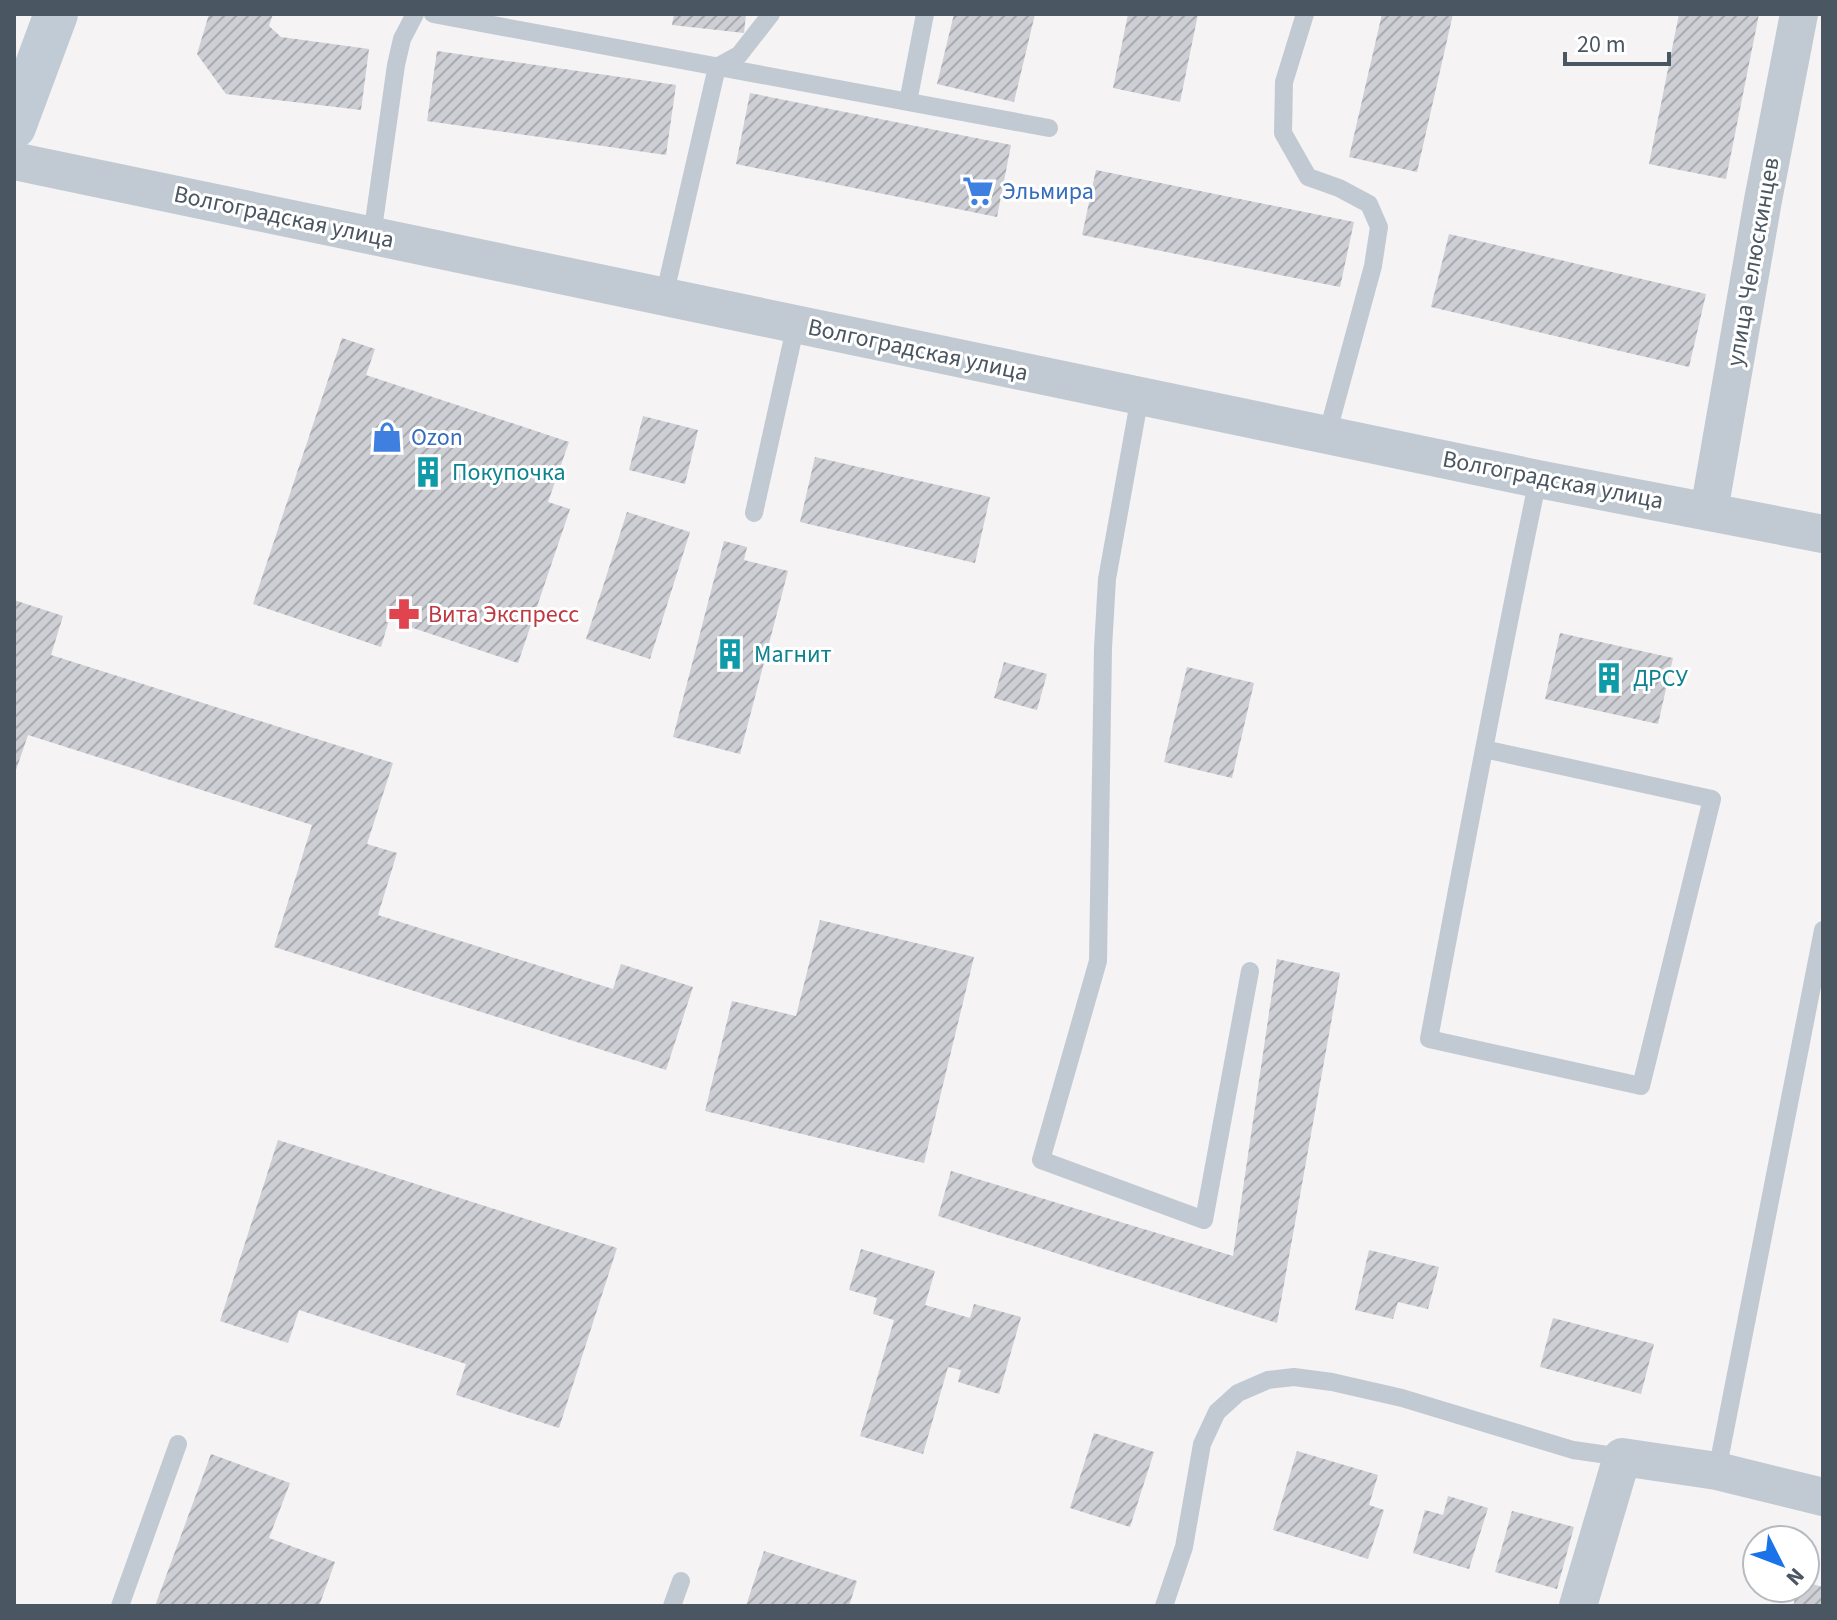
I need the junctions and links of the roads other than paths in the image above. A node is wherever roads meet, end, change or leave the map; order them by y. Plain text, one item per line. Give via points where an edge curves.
1 (56, 14) edge
2 (415, 14) edge
3 (433, 14) edge
4 (771, 14) edge
5 (925, 14) edge
6 (1305, 14) edge
7 (1799, 14) edge
8 (717, 67) junction
9 (908, 102) junction
10 (14, 127) edge
11 (1049, 128) dead end
12 (14, 161) edge
13 (372, 236) junction
14 (664, 297) junction
15 (796, 324) junction
16 (1140, 396) junction
17 (1327, 435) junction
18 (1538, 479) junction
19 (1709, 511) junction
20 (754, 513) dead end
21 (1823, 534) edge
22 (1484, 749) junction
23 (1823, 930) edge
24 (1250, 971) dead end
25 (178, 1444) dead end
26 (1622, 1457) junction
27 (1717, 1471) junction
28 (1823, 1497) edge
29 (681, 1581) dead end
30 (120, 1606) edge
31 (672, 1606) edge
32 (1164, 1606) edge
33 (1578, 1606) edge

1 - 10 street
2 - 13 lane via 396,65
3 - 8 lane
4 - 8 lane via 739,55
5 - 9 lane
6 - 17 lane via 1284,82 1283,133 1308,177 1369,204 1379,227
7 - 19 street, улица Челюскинцев
8 - 9 lane
8 - 14 lane
9 - 11 lane
12 - 13 street, Волгоградская улица
13 - 14 street, Волгоградская улица
14 - 15 street, Волгоградская улица
15 - 16 street, Волгоградская улица
15 - 20 lane
16 - 17 street, Волгоградская улица
16 - 24 lane via 1107,579 1098,961 1041,1160 1204,1220
17 - 18 street, Волгоградская улица
18 - 19 street, Волгоградская улица
18 - 22 lane
19 - 21 street, Волгоградская улица
22 - 22 lane via 1429,1039 1641,1086 1712,799
23 - 27 lane
25 - 30 lane
26 - 27 street
26 - 32 lane via 1573,1450 1360,1388 1294,1377 1268,1380 1238,1393 1217,1412 1202,1444 1184,1547
26 - 33 street
27 - 28 street
29 - 31 lane

